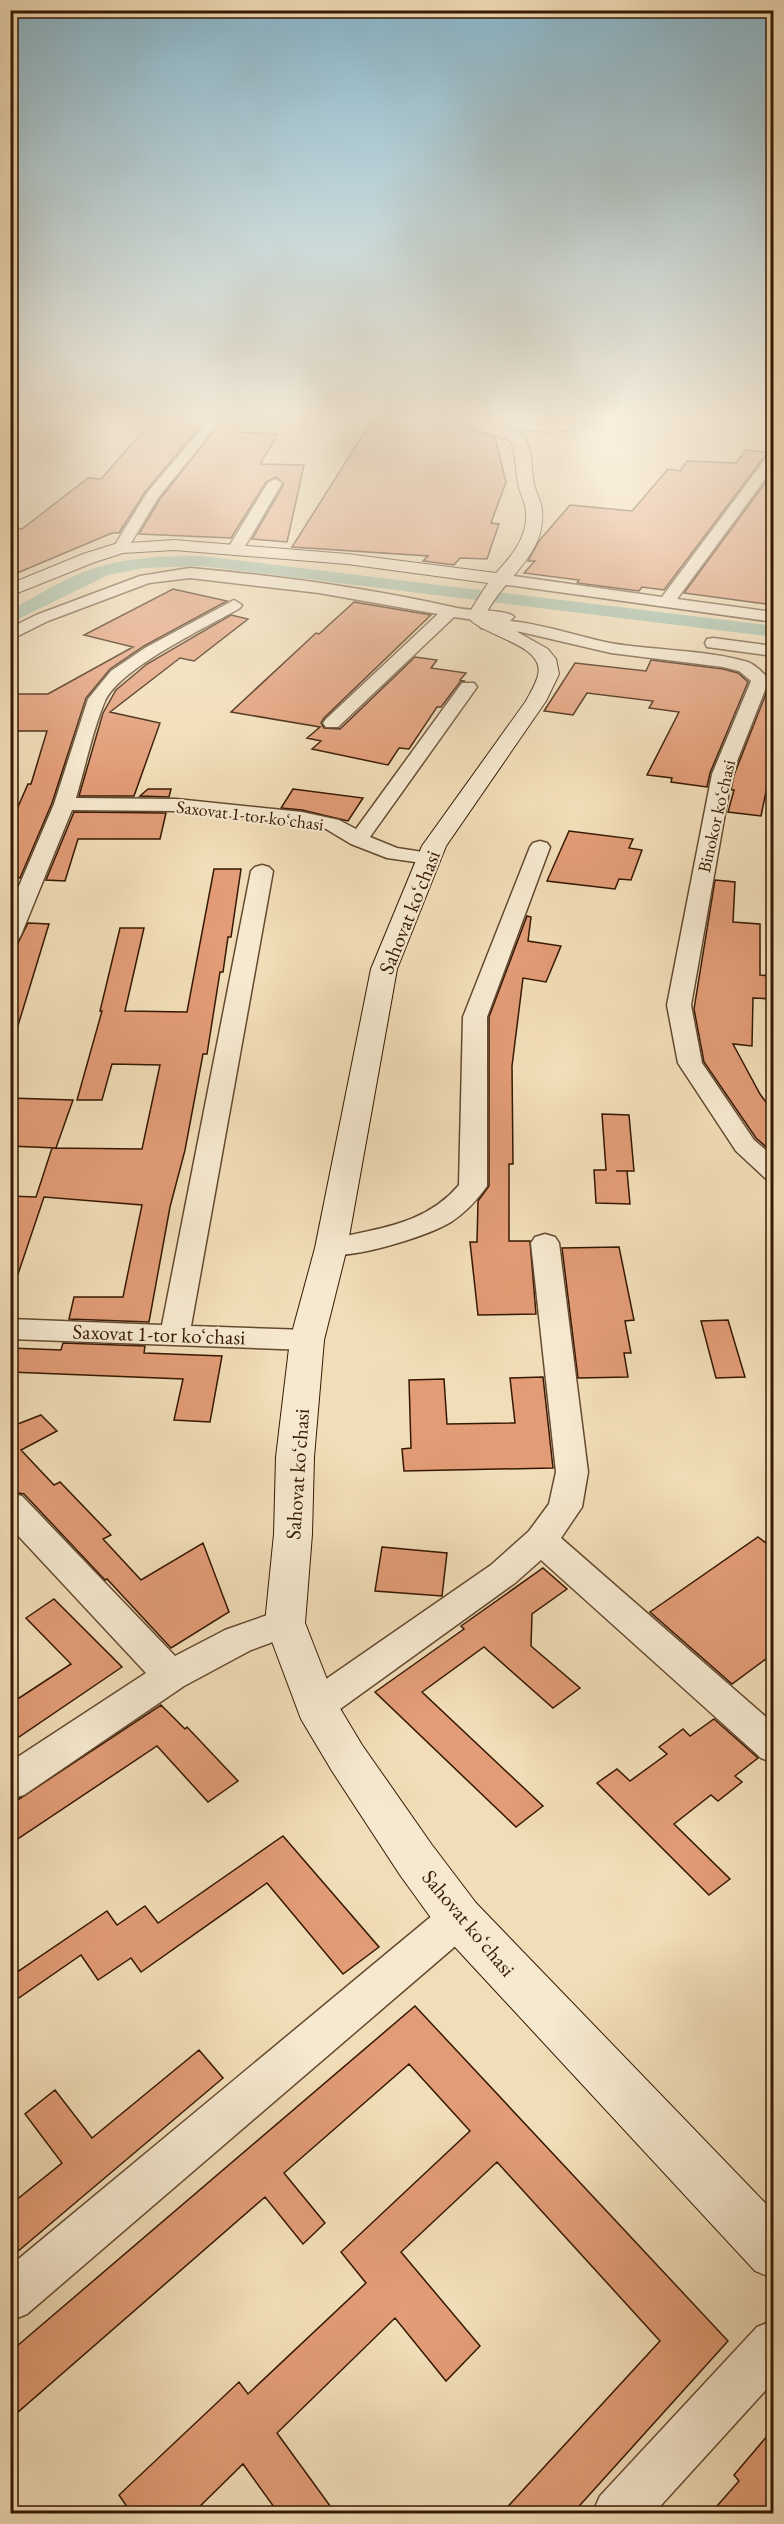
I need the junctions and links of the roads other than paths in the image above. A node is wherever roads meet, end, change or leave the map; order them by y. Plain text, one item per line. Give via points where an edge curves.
1 (126, 540) edge
2 (241, 540) edge
3 (529, 540) edge
4 (712, 540) edge
5 (121, 548) junction
6 (236, 548) junction
7 (10, 591) edge
8 (666, 602) junction
9 (481, 604) junction
10 (234, 605) dead end
11 (774, 617) edge
12 (610, 630) dead end
13 (10, 635) edge
14 (692, 640) dead end
15 (774, 651) edge
16 (468, 687) dead end
17 (332, 723) dead end
18 (64, 804) junction
19 (358, 840) junction
20 (540, 847) dead end
21 (429, 858) junction
22 (262, 871) dead end
23 (10, 935) edge
24 (774, 1172) edge
25 (545, 1243) dead end
26 (331, 1248) junction
27 (10, 1329) edge
28 (176, 1334) junction
29 (307, 1340) junction
30 (10, 1505) edge
31 (541, 1540) junction
32 (285, 1623) junction
33 (171, 1676) junction
34 (316, 1706) junction
35 (774, 1747) edge
36 (10, 1783) edge
37 (459, 1918) junction
38 (774, 2252) edge
39 (10, 2297) edge
40 (774, 2344) edge
41 (618, 2514) edge

1 - 5 street
2 - 6 street
3 - 9 street via 514,567
4 - 8 street
5 - 6 street, Sahovat koʻchasi
5 - 7 street, Sahovat koʻchasi
6 - 9 street, Sahovat koʻchasi via 347,559
8 - 9 street
8 - 11 street
9 - 12 street
9 - 13 street via 180,574 146,579 90,598
9 - 17 street
9 - 21 street, Sahovat koʻchasi via 545,657 549,674 536,701
9 - 24 street, Binokor koʻchasi via 521,627 611,648 723,662 745,667 760,680 722,774 679,1005 690,1063 745,1145
10 - 18 street via 151,652 104,688 97,699
14 - 15 street
16 - 19 street
18 - 19 street, Saxovat 1-tor koʻchasi via 177,805 302,818 332,824
18 - 23 street
19 - 21 street, Saxovat 1-tor koʻchasi via 394,854
20 - 26 street via 475,1017 473,1186 455,1207 427,1224
21 - 26 street, Sahovat koʻchasi via 384,969
22 - 28 street
25 - 31 street via 572,1472 566,1508
26 - 29 street, Sahovat koʻchasi
27 - 28 street, Saxovat 1-tor koʻchasi
28 - 29 street, Saxovat 1-tor koʻchasi
29 - 32 street, Sahovat koʻchasi
30 - 33 street
31 - 34 street via 503,1574
31 - 35 street
32 - 33 street via 238,1640
32 - 34 street, Sahovat koʻchasi
33 - 36 street
34 - 37 street, Sahovat koʻchasi via 346,1758
37 - 38 street, Sahovat koʻchasi
37 - 39 street
40 - 41 street

